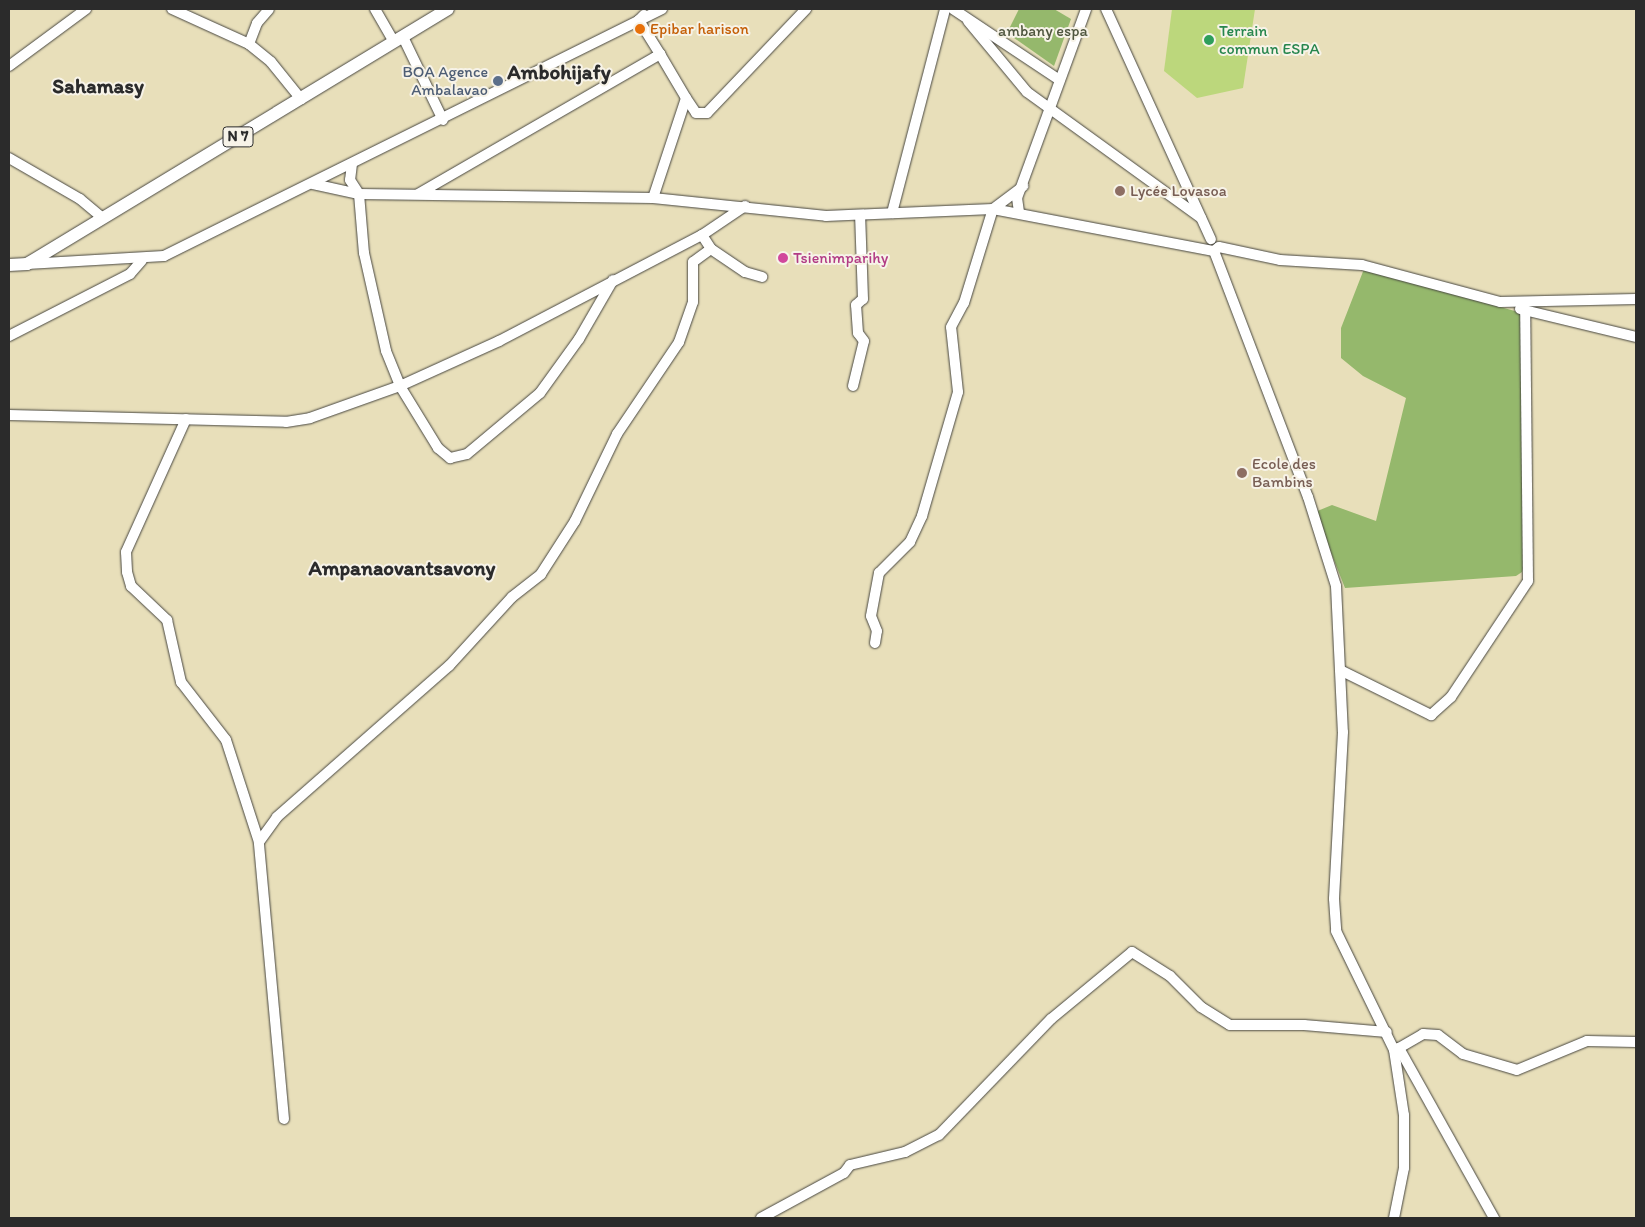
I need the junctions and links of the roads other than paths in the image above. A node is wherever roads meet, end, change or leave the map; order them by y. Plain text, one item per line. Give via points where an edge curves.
1 (86, 9) edge
2 (172, 9) edge
3 (269, 9) edge
4 (375, 9) edge
5 (448, 9) edge
6 (650, 9) edge
7 (662, 9) edge
8 (806, 9) edge
9 (945, 9) edge
10 (953, 9) edge
11 (1086, 9) edge
12 (1106, 9) edge
13 (639, 20) junction
14 (968, 22) junction
15 (398, 40) junction
16 (249, 44) junction
17 (660, 54) junction
18 (9, 66) edge
19 (1058, 79) junction
20 (686, 98) junction
21 (301, 99) junction
22 (1051, 109) junction
23 (443, 120) junction
24 (9, 158) edge
25 (352, 164) junction
26 (313, 184) junction
27 (1023, 186) junction
28 (359, 194) junction
29 (418, 194) junction
30 (652, 198) junction
31 (745, 206) junction
32 (993, 208) junction
33 (1019, 212) junction
34 (892, 213) junction
35 (860, 215) junction
36 (102, 218) junction
37 (1201, 218) junction
38 (702, 235) junction
39 (1213, 246) junction
40 (55, 247) junction
41 (711, 249) junction
42 (142, 260) junction
43 (27, 264) junction
44 (9, 265) edge
45 (61, 265) junction
46 (762, 277) dead end
47 (614, 280) junction
48 (1636, 299) edge
49 (1616, 300) junction
50 (1500, 302) junction
51 (1636, 306) edge
52 (1525, 310) junction
53 (9, 336) edge
54 (1636, 337) edge
55 (400, 386) junction
56 (853, 386) dead end
57 (9, 415) edge
58 (186, 419) junction
59 (874, 643) dead end
60 (1340, 670) junction
61 (259, 842) junction
62 (1387, 1032) junction
63 (1636, 1042) edge
64 (1396, 1049) junction
65 (284, 1119) dead end
66 (761, 1218) edge
67 (1394, 1218) edge
68 (1494, 1218) edge

1 - 18 street
2 - 16 street
3 - 16 street via 256,23
4 - 15 street
5 - 15 main road, N 7
6 - 13 street
7 - 13 street
8 - 20 street via 708,113 696,113
9 - 34 street
10 - 14 street
11 - 19 street
12 - 37 street
13 - 17 street
13 - 23 street
14 - 19 street
14 - 22 street via 1027,92
15 - 21 main road, N 7
15 - 23 street
16 - 21 street via 272,62
17 - 20 street
17 - 29 street
19 - 22 street
20 - 30 street
21 - 36 main road, N 7
22 - 27 street
22 - 37 street
23 - 25 street
24 - 36 street via 80,199
25 - 26 street
25 - 28 street via 350,180
26 - 28 street
26 - 42 street via 164,256
27 - 32 street
27 - 33 street via 1017,198
28 - 29 street
28 - 55 street via 371,290
29 - 30 street
30 - 31 street
31 - 35 street via 826,216
31 - 38 street
32 - 33 street
32 - 34 street
32 - 59 street via 964,303 951,327 958,392 940,462 910,542 878,573 872,616 877,631
33 - 39 street
34 - 35 street
35 - 56 street via 863,298 856,305 858,333 864,341
36 - 40 main road, N 7
37 - 39 street
38 - 41 street
38 - 47 street
39 - 50 street via 1280,260 1362,265
39 - 60 street via 1323,542 1336,586
40 - 43 main road, N 7
40 - 45 street
41 - 46 street via 745,272
41 - 61 street via 693,262 693,302 680,342 617,434 575,521 541,574 512,597 449,666 277,818
42 - 45 street
42 - 53 street via 130,274
43 - 44 main road, N 7
43 - 45 street
47 - 55 street via 499,341
47 - 55 street via 579,339 540,392 466,454 450,458 438,448
48 - 49 street
49 - 50 street
49 - 51 street
50 - 52 street
52 - 54 street
52 - 60 street via 1528,581 1451,697 1431,716
55 - 58 street via 310,418
57 - 58 street
58 - 61 street via 126,552 127,572 131,586 167,620 181,682 226,740
60 - 62 street via 1343,732 1334,899 1336,931
61 - 65 street
62 - 64 street
62 - 66 street via 1304,1025 1230,1025 1202,1007 1163,970 1132,952 1051,1019 939,1135 905,1152 850,1165 844,1173
63 - 64 street via 1587,1041 1517,1070 1463,1054 1438,1035 1423,1034
64 - 67 street via 1404,1115 1404,1159
64 - 68 street

